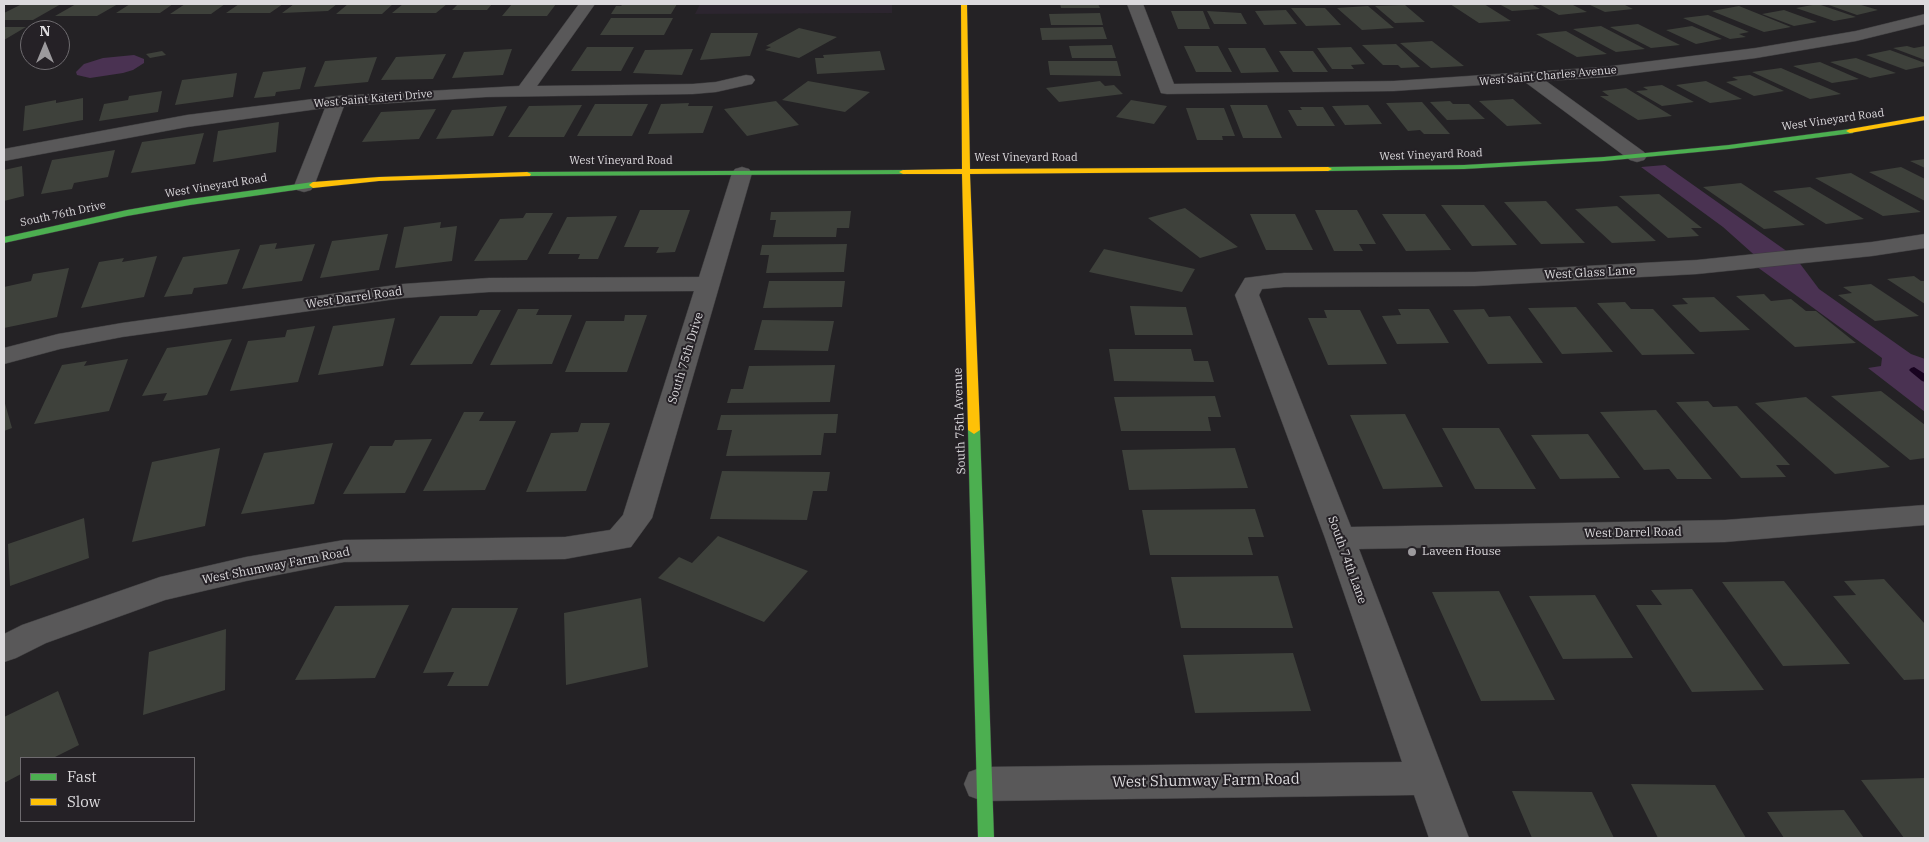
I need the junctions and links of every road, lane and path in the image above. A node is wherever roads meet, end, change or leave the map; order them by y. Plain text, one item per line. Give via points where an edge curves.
1 (587, 4) edge
2 (964, 4) edge
3 (1135, 4) edge
4 (1925, 18) edge
5 (1530, 78) junction
6 (746, 80) dead end
7 (525, 91) junction
8 (337, 101) junction
9 (1925, 118) edge
10 (4, 155) edge
11 (1637, 156) junction
12 (966, 171) junction
13 (742, 173) junction
14 (304, 186) junction
15 (127, 213) joint
16 (4, 240) edge
17 (1925, 241) edge
18 (1253, 283) joint
19 (708, 284) junction
20 (4, 356) edge
21 (1925, 515) edge
22 (1340, 538) junction
23 (620, 539) joint
24 (4, 649) edge
25 (1428, 778) junction
26 (983, 784) junction
27 (986, 838) edge
28 (1449, 838) edge

1 - 7 street
2 - 12 street, South 75th Avenue
3 - 5 street, West Saint Charles Avenue via 1167,89 1385,87
4 - 5 street, West Saint Charles Avenue via 1856,36 1756,53
5 - 11 street
6 - 7 street, West Saint Kateri Drive via 693,89
7 - 8 street, West Saint Kateri Drive
8 - 10 street, West Saint Kateri Drive via 188,121
8 - 14 street
9 - 11 street, West Vineyard Road via 1790,140
11 - 12 street, West Vineyard Road via 1401,168
12 - 13 street, West Vineyard Road
12 - 26 street, South 75th Avenue
13 - 14 street, West Vineyard Road via 485,175
13 - 19 street, South 75th Drive
14 - 15 street, West Vineyard Road
15 - 16 street, South 76th Drive
17 - 18 street, West Glass Lane via 1687,268 1475,279
18 - 22 street, South 74th Lane via 1247,295
19 - 20 street, West Darrel Road via 488,286 403,291 122,330
19 - 23 street, South 75th Drive via 637,518
21 - 22 street, West Darrel Road via 1725,531
22 - 25 street, South 74th Lane
23 - 24 street, West Shumway Farm Road via 565,548 344,551 160,589 34,634
25 - 26 street, West Shumway Farm Road
25 - 28 street, South 74th Lane
26 - 27 street, South 75th Avenue

